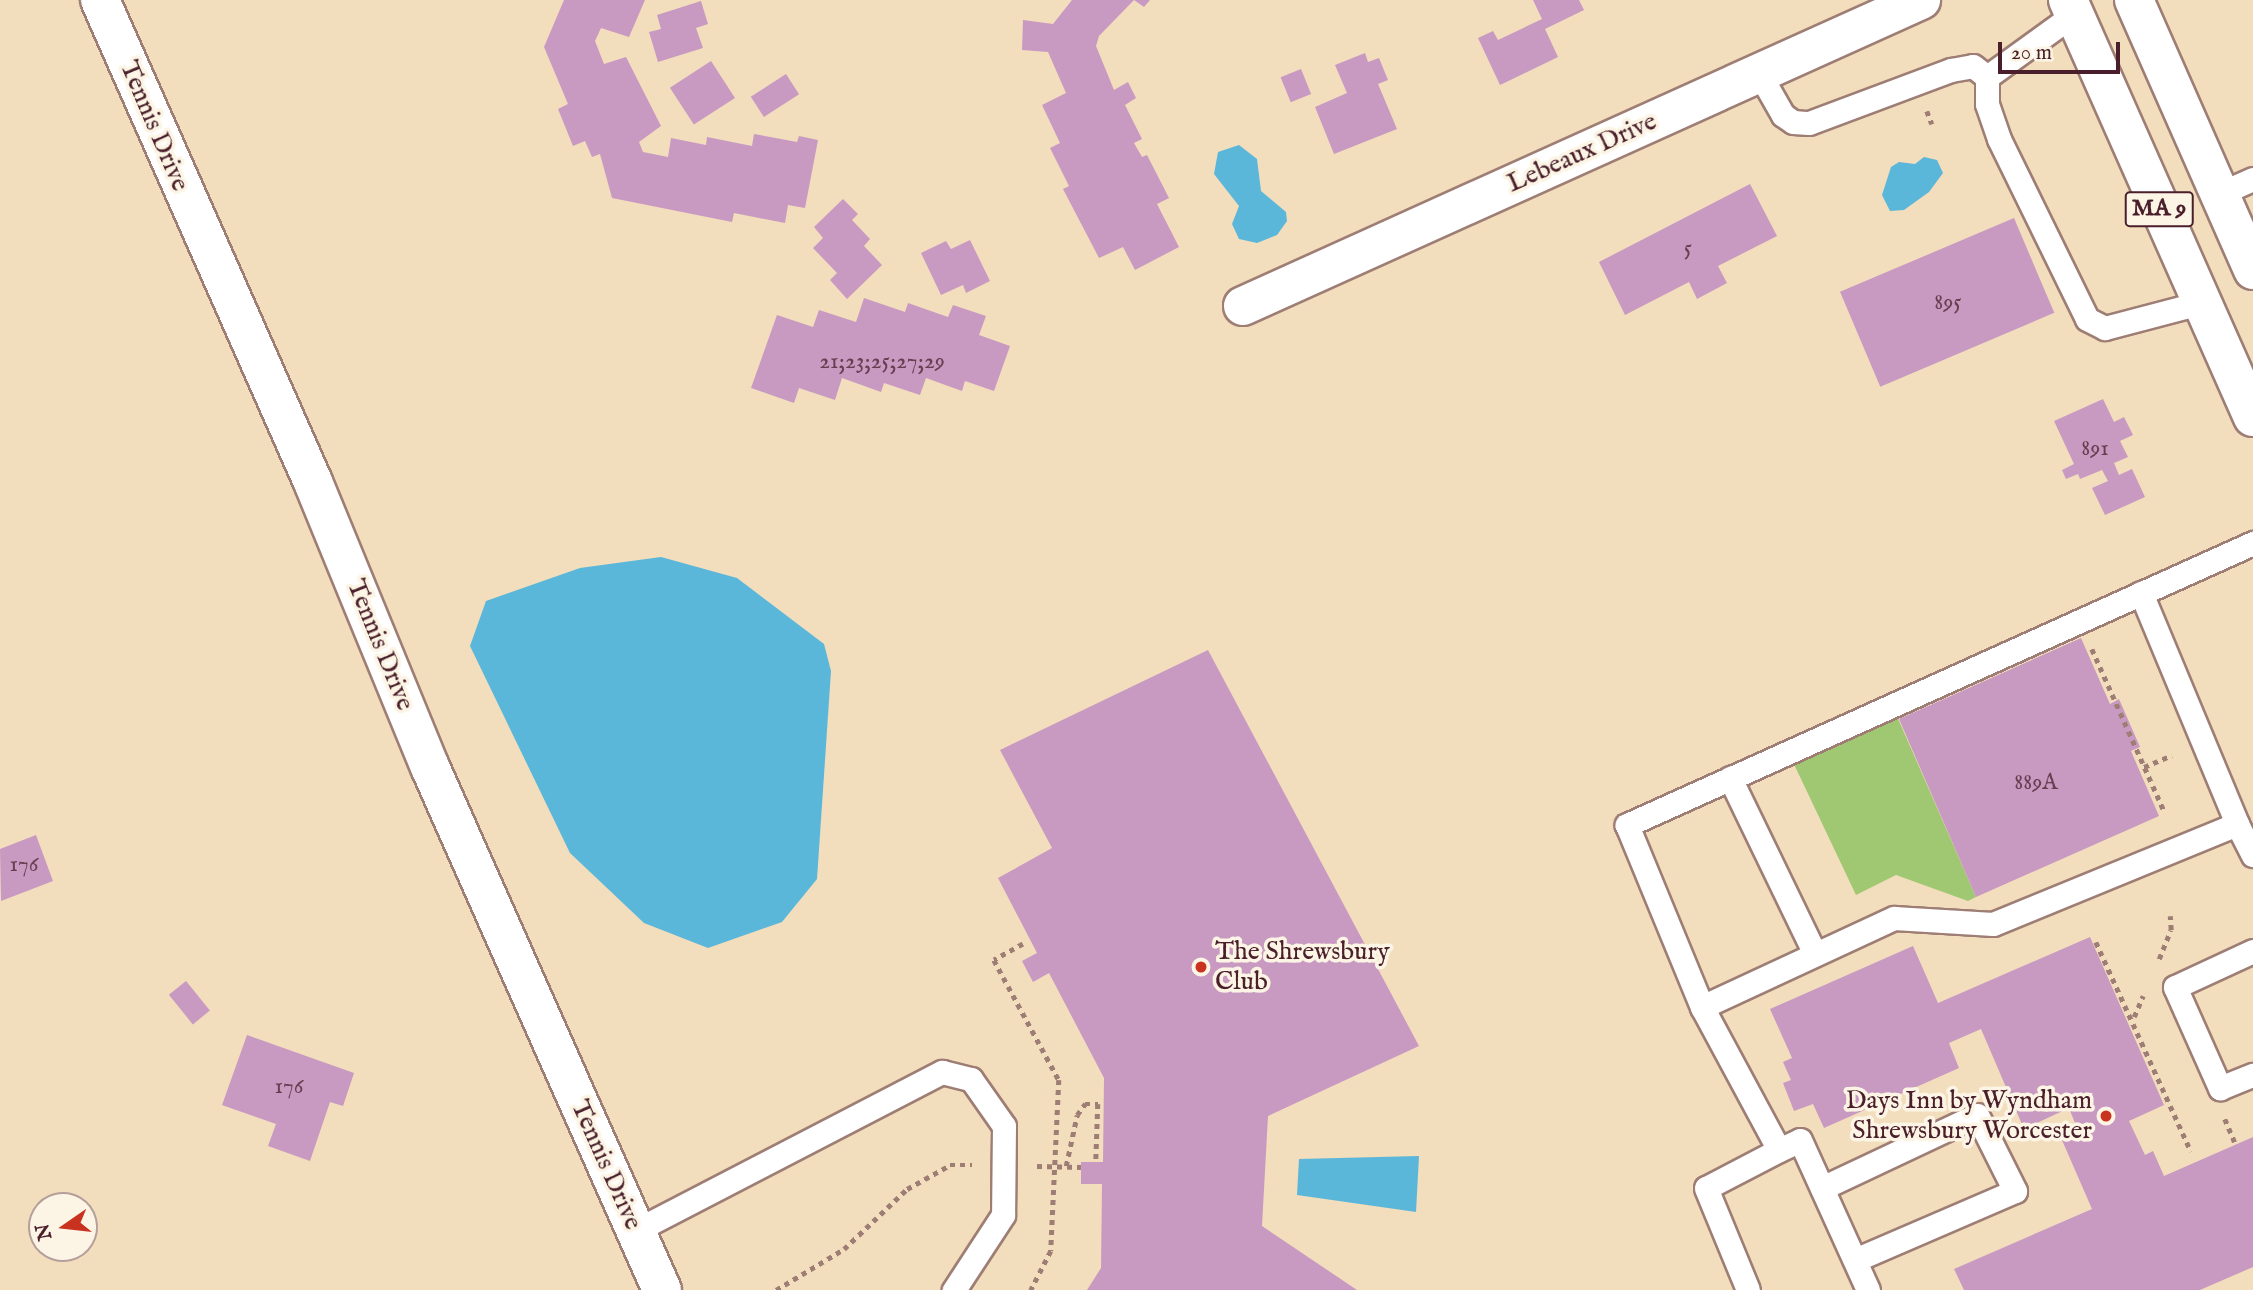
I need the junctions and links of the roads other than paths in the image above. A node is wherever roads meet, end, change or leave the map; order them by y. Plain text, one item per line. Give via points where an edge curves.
1 (100, 0) edge
2 (2134, 0) edge
3 (1913, 2) edge
4 (2071, 7) edge
5 (1759, 73) junction
6 (1987, 77) junction
7 (2236, 187) edge
8 (2253, 270) edge
9 (2200, 303) junction
10 (1243, 306) dead end
11 (2253, 417) edge
12 (2253, 543) edge
13 (2141, 593) junction
14 (1730, 778) junction
15 (2237, 824) junction
16 (2253, 855) edge
17 (2253, 951) edge
18 (1815, 954) junction
19 (1702, 1007) junction
20 (2253, 1075) edge
21 (1779, 1150) junction
22 (1822, 1188) junction
23 (635, 1231) junction
24 (1855, 1260) junction
25 (662, 1290) edge
26 (954, 1290) edge
27 (1748, 1290) edge
28 (1868, 1290) edge

1 - 23 main road, Tennis Drive via 313,482 429,767
2 - 7 main road, MA 9
3 - 5 main road, Lebeaux Drive
4 - 6 lane
4 - 9 main road, MA 9
5 - 6 lane via 1783,115 1793,122 1809,123 1951,71 1973,66
5 - 10 main road, Lebeaux Drive
6 - 9 lane via 1987,104 1999,139 2087,319 2105,328
7 - 8 main road, MA 9
9 - 11 main road, MA 9
12 - 13 lane
13 - 14 lane
13 - 15 lane
14 - 18 lane
14 - 19 lane via 1627,825
15 - 16 lane
15 - 18 lane via 1993,924 1894,918
17 - 20 lane via 2175,987 2220,1088
18 - 19 lane
19 - 21 lane
21 - 22 lane via 1800,1140
21 - 27 lane via 1706,1188
22 - 24 lane
22 - 24 lane via 1977,1115 2015,1191
23 - 25 main road, Tennis Drive
23 - 26 lane via 942,1072 971,1079 1004,1126 1003,1215
24 - 28 lane

